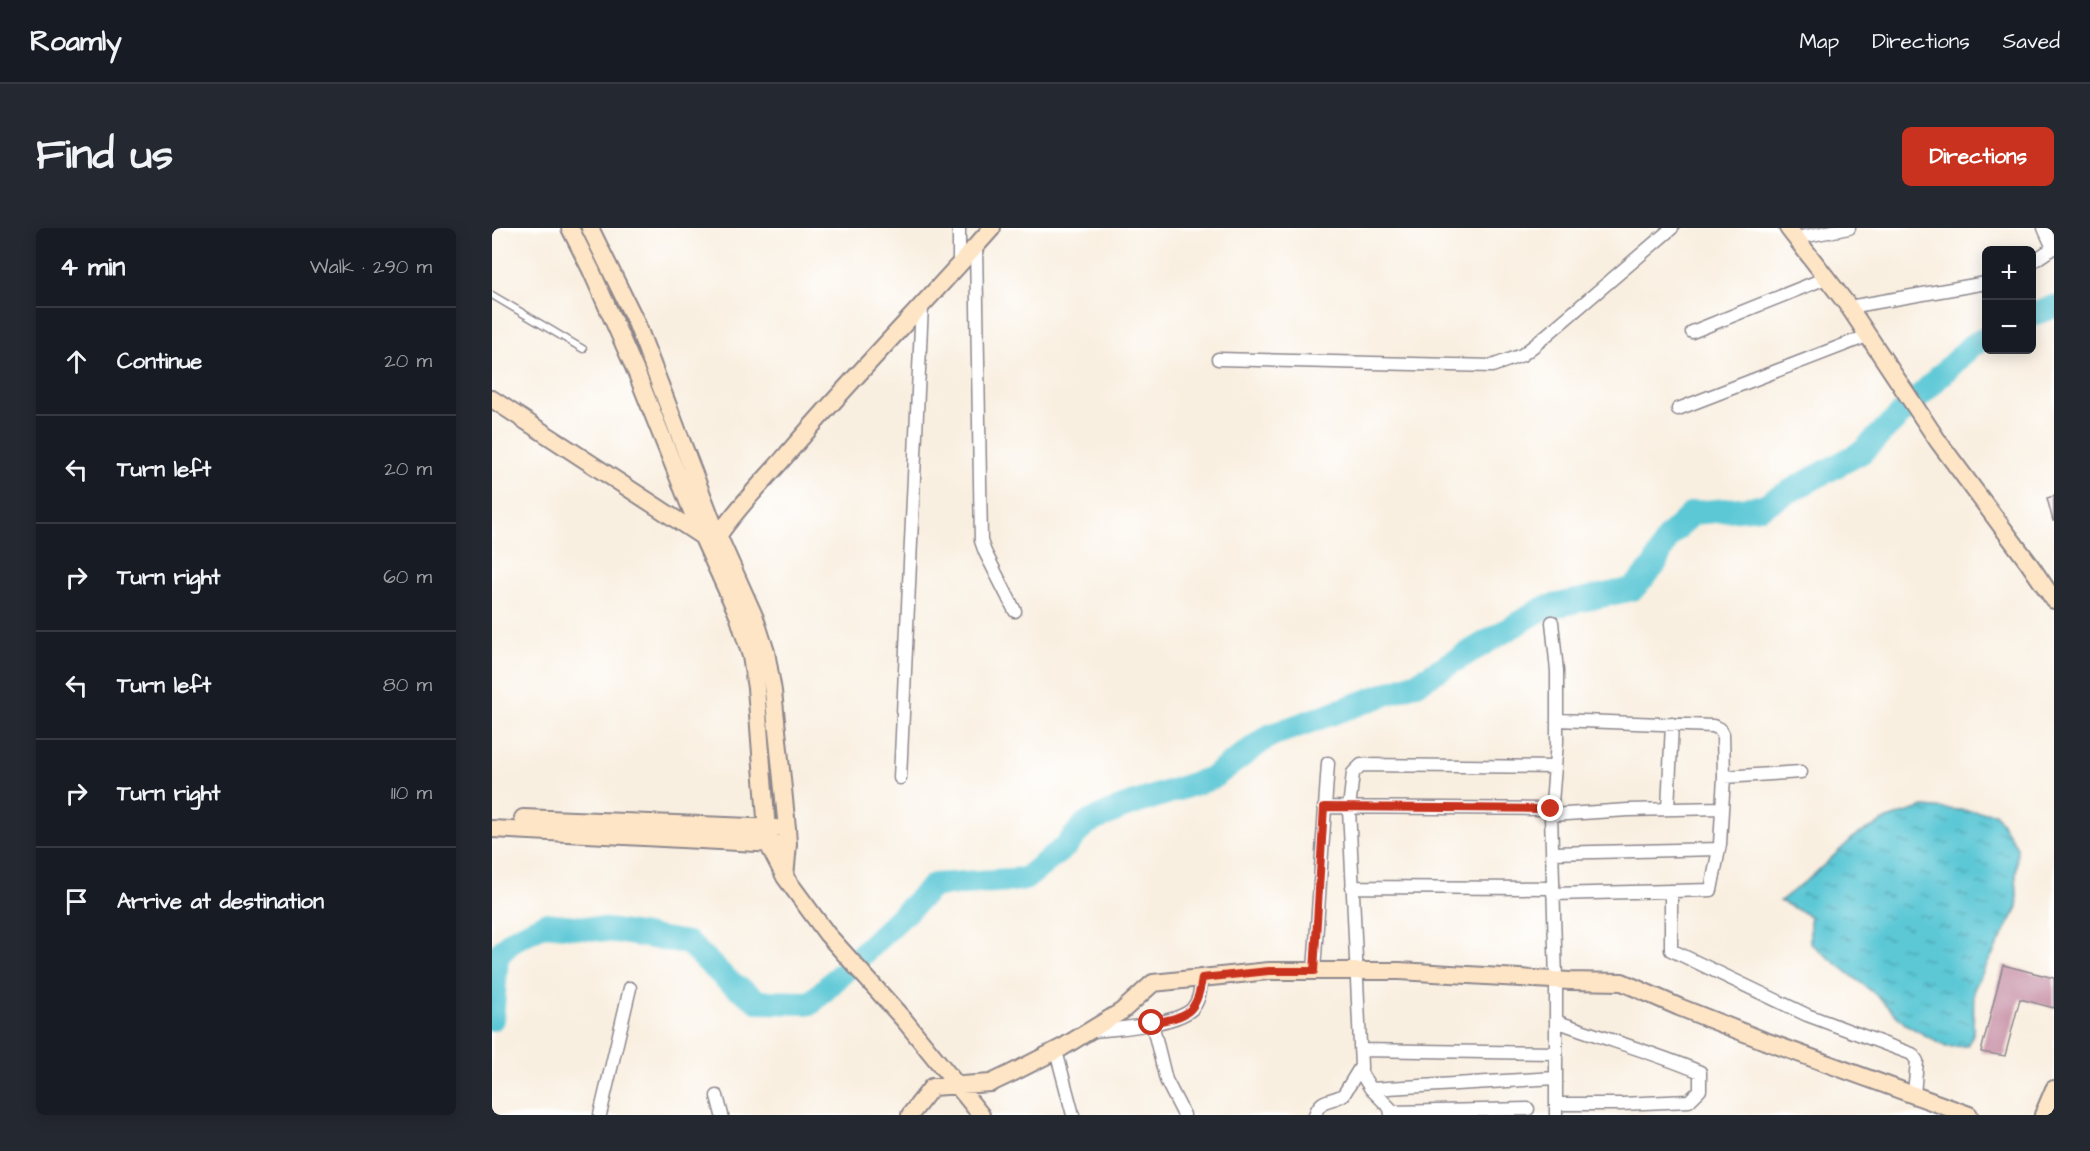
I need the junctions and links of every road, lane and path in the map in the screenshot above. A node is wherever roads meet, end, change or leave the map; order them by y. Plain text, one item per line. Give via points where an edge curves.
1 (570, 228) edge
2 (590, 228) edge
3 (959, 228) edge
4 (992, 228) edge
5 (1672, 228) edge
6 (1849, 228) edge
7 (2044, 228) edge
8 (1792, 233) edge
9 (976, 245) junction
10 (2036, 259) edge
11 (959, 264) junction
12 (1826, 278) junction
13 (1982, 284) edge
14 (492, 295) edge
15 (922, 305) junction
16 (1849, 307) junction
17 (1692, 332) dead end
18 (1867, 336) junction
19 (583, 349) dead end
20 (1218, 359) dead end
21 (492, 387) edge
22 (492, 399) edge
23 (1678, 409) dead end
24 (734, 514) junction
25 (703, 516) junction
26 (711, 536) junction
27 (2054, 600) edge
28 (1015, 611) dead end
29 (1552, 622) dead end
30 (1557, 720) junction
31 (1672, 724) junction
32 (1328, 763) dead end
33 (1555, 767) junction
34 (1801, 772) dead end
35 (1724, 777) junction
36 (900, 778) dead end
37 (1324, 807) junction
38 (1349, 808) junction
39 (1722, 808) junction
40 (1668, 809) junction
41 (1551, 812) junction
42 (492, 817) edge
43 (492, 829) edge
44 (787, 836) junction
45 (767, 837) junction
46 (1719, 849) junction
47 (1552, 853) junction
48 (785, 877) junction
49 (1352, 887) junction
50 (1553, 891) junction
51 (1671, 891) junction
52 (1314, 971) junction
53 (1357, 971) junction
54 (1202, 978) junction
55 (1556, 980) junction
56 (630, 988) dead end
57 (1556, 1021) junction
58 (1152, 1023) junction
59 (1088, 1032) junction
60 (1360, 1050) junction
61 (1056, 1051) junction
62 (1556, 1053) junction
63 (1361, 1066) junction
64 (1556, 1078) junction
65 (958, 1085) junction
66 (1371, 1089) junction
67 (2054, 1089) edge
68 (1914, 1094) junction
69 (717, 1096) dead end
70 (1528, 1108) dead end
71 (1556, 1109) edge
72 (1392, 1112) edge
73 (600, 1115) edge
74 (722, 1115) edge
75 (910, 1115) edge
76 (981, 1115) edge
77 (1073, 1115) edge
78 (1184, 1115) edge
79 (1316, 1115) edge
80 (1969, 1115) edge
81 (2043, 1115) edge

1 - 25 street
2 - 25 street via 636,322
3 - 11 street
4 - 9 street
5 - 20 street via 1535,345 1492,366
6 - 8 street
7 - 10 street via 2053,248
8 - 12 street
9 - 11 street
9 - 28 street via 981,542
11 - 15 street
12 - 16 street
12 - 17 street
13 - 16 street
14 - 19 lane
15 - 24 street
15 - 36 street
16 - 18 street
18 - 23 street
18 - 27 street
21 - 25 street via 679,509
22 - 26 street
24 - 25 street
24 - 26 street
25 - 26 street
26 - 44 street via 755,618 766,652
26 - 45 street via 751,656
29 - 30 street
30 - 31 street
30 - 33 street
31 - 35 street via 1720,729
31 - 40 street
32 - 37 street
33 - 38 street via 1361,765 1353,773
33 - 41 street
34 - 35 street
35 - 39 street
37 - 38 street
37 - 52 street
38 - 41 street
38 - 49 street
39 - 40 street
39 - 46 street
40 - 41 street
41 - 47 street
42 - 45 street
43 - 45 street
44 - 45 street
44 - 48 street
45 - 48 street
46 - 47 street
46 - 51 street via 1711,890
47 - 50 street
48 - 65 street via 827,934
49 - 50 street
49 - 53 street
50 - 51 street
50 - 55 street
51 - 68 street via 1671,950 1807,1015 1912,1054 1917,1061
52 - 53 street
52 - 54 street
53 - 55 street
53 - 60 street
54 - 58 street via 1193,1008 1180,1017
54 - 59 street via 1153,983 1122,1011
55 - 57 street
55 - 68 street via 1622,982 1765,1041
56 - 73 street
57 - 62 street
57 - 71 street via 1700,1072 1700,1090 1689,1101
58 - 59 street
58 - 78 street via 1166,1080
59 - 61 street
60 - 62 street
60 - 63 street
61 - 65 street via 991,1083
61 - 77 street
62 - 64 street
63 - 66 street
63 - 79 street via 1344,1094 1323,1102
64 - 66 street
64 - 71 street
65 - 75 street via 932,1087
65 - 76 street
66 - 72 street
67 - 81 street
68 - 80 street
69 - 74 street
70 - 72 street

